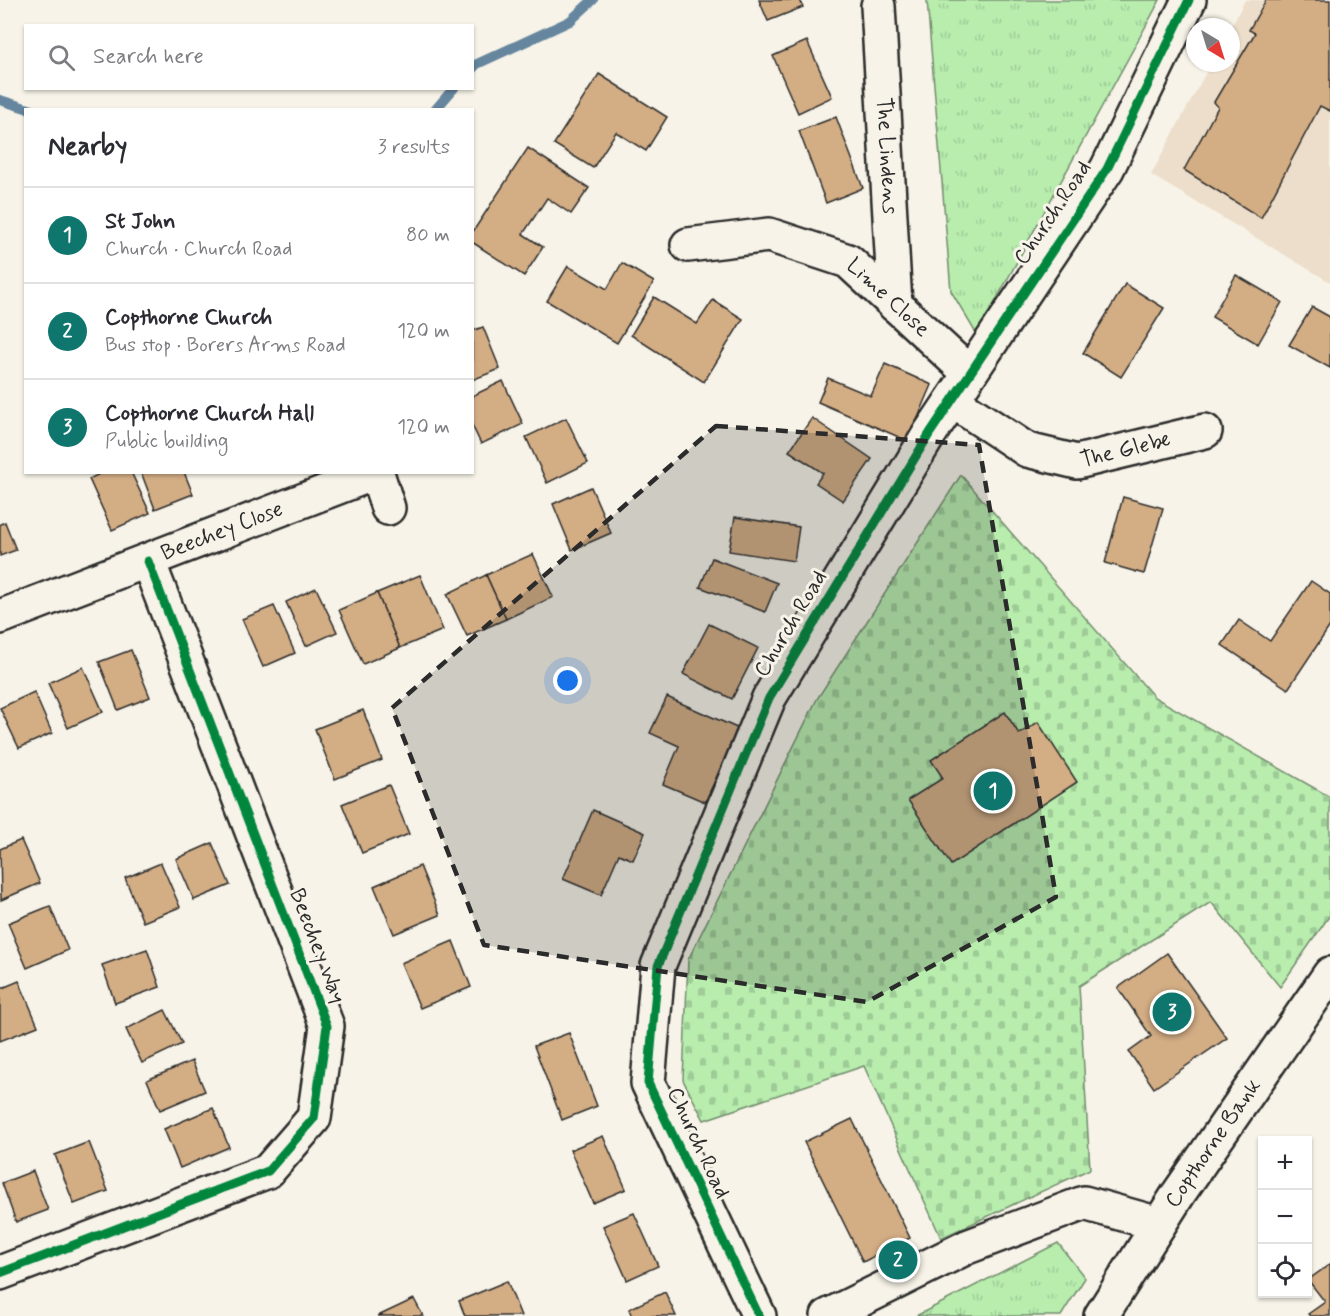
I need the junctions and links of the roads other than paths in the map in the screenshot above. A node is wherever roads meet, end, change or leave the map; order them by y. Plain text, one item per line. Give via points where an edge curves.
1 (1189, 0) edge
2 (878, 6) dead end
3 (688, 245) dead end
4 (895, 305) junction
5 (969, 373) junction
6 (952, 401) junction
7 (1205, 431) dead end
8 (374, 474) edge
9 (377, 474) edge
10 (388, 508) dead end
11 (148, 561) junction
12 (0, 617) edge
13 (1330, 974) edge
14 (1159, 1224) junction
15 (0, 1273) edge
16 (759, 1316) edge
17 (828, 1316) edge
18 (1101, 1316) edge

1 - 5 street, Church Road via 1107,169
2 - 4 street, The Lindens
3 - 4 street, Lime Close via 770,235 848,261
4 - 5 street, Lime Close
5 - 6 street, Church Road
6 - 7 street, The Glebe via 1027,450 1077,462
6 - 16 street, Church Road via 769,698 658,966 648,1083
8 - 11 street, Beechey Close
9 - 10 street
11 - 12 street, Beechey Close
11 - 15 street, Beechey Way via 327,1026 314,1118 268,1171
13 - 14 street, Copthorne Bank
14 - 17 street via 1083,1203 967,1247
14 - 18 street, Copthorne Bank

